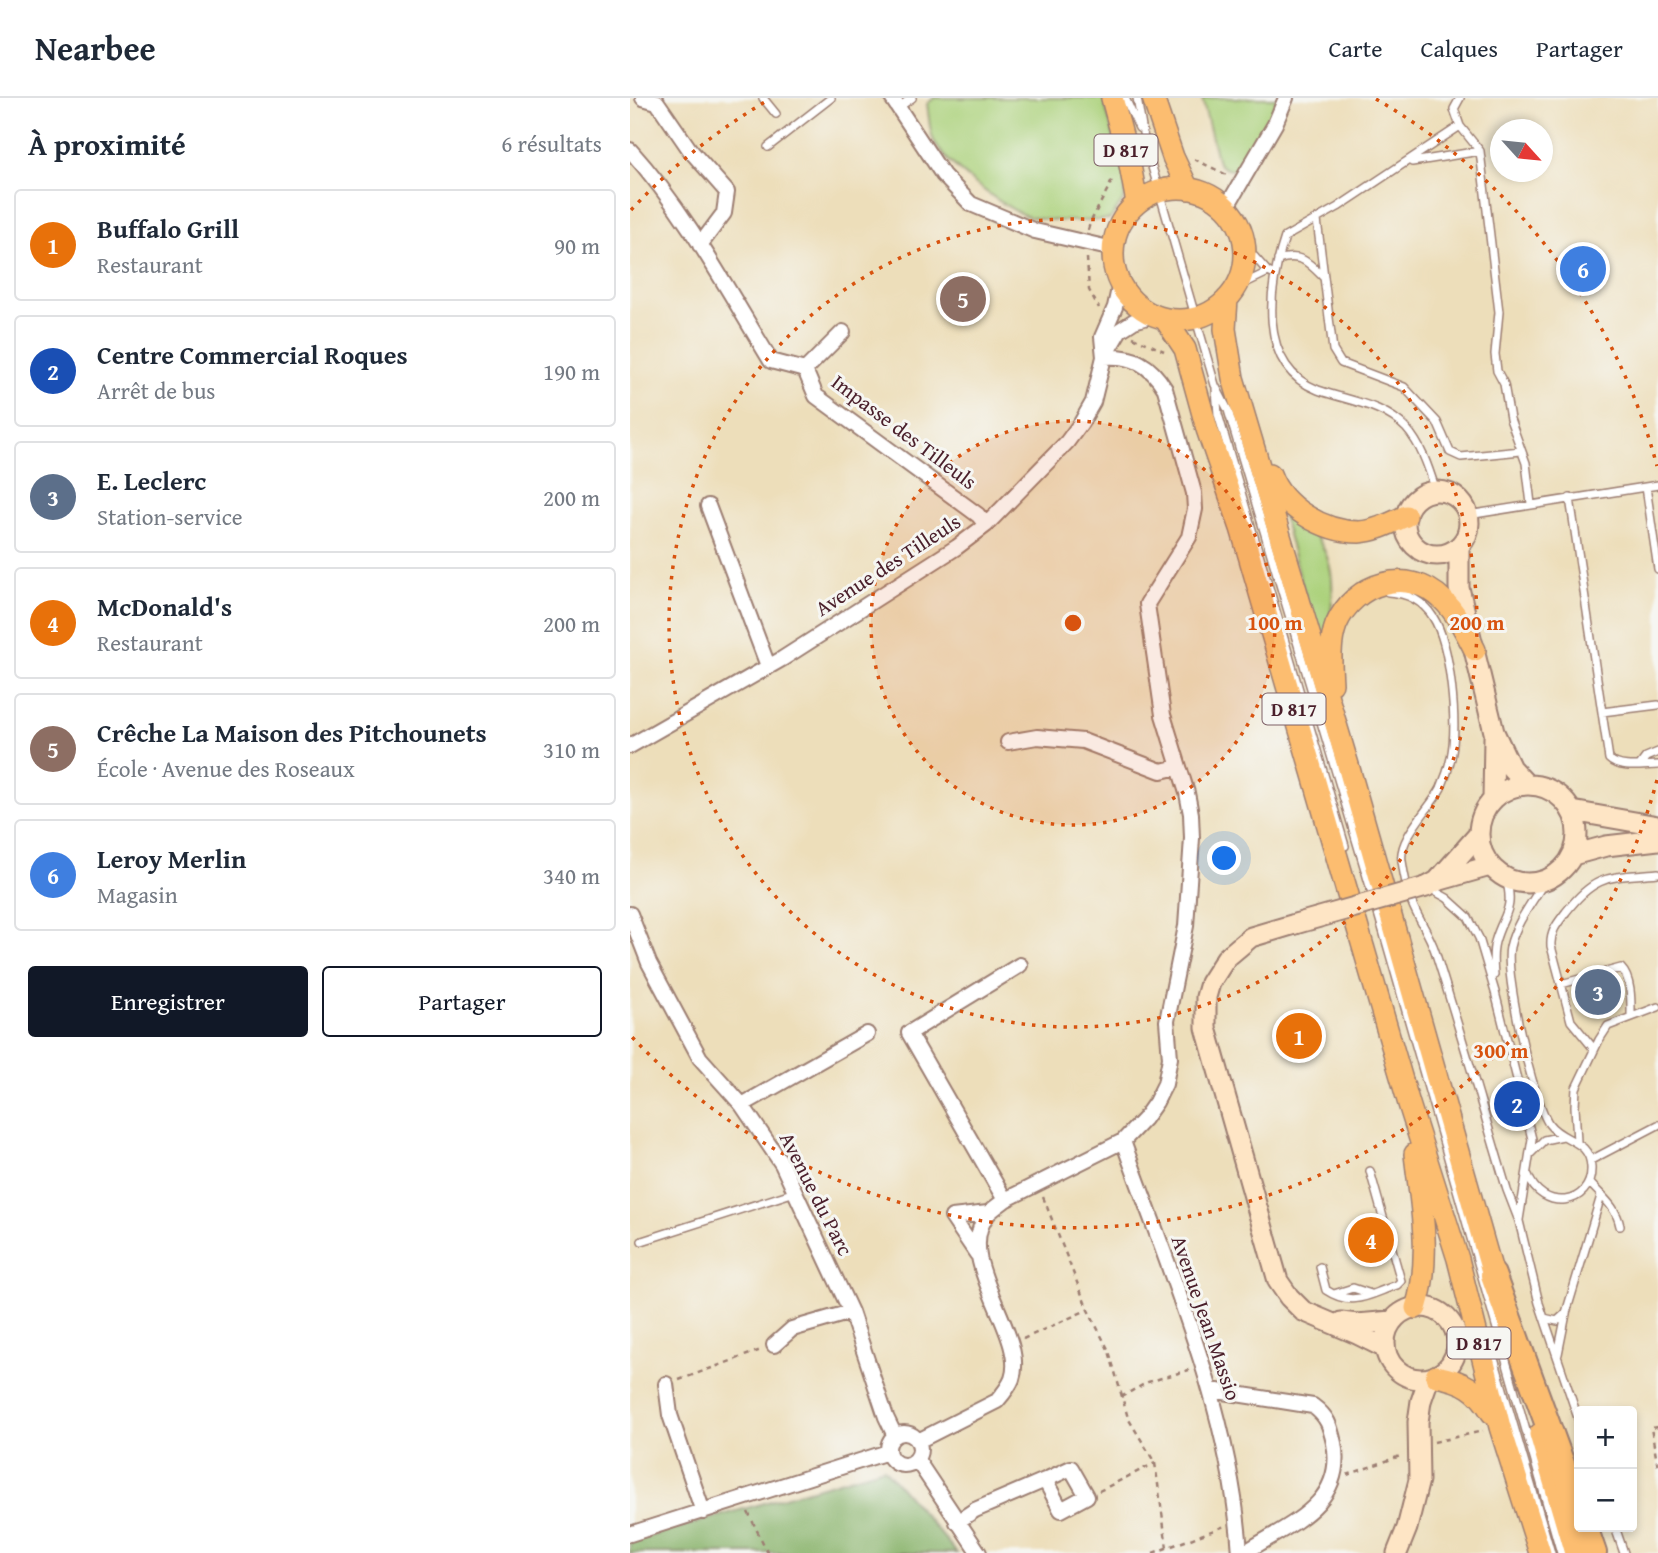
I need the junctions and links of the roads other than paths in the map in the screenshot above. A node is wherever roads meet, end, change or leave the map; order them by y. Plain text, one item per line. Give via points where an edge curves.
1 (643, 98) edge
2 (763, 98) edge
3 (831, 98) edge
4 (912, 98) edge
5 (1112, 98) edge
6 (1125, 98) edge
7 (1137, 98) edge
8 (1153, 98) edge
9 (1286, 98) edge
10 (1460, 98) edge
11 (895, 103) edge
12 (776, 114) dead end
13 (1460, 127) junction
14 (1144, 139) junction
15 (768, 147) dead end
16 (630, 150) edge
17 (1480, 151) junction
18 (1408, 163) junction
19 (1188, 189) junction
20 (1159, 191) junction
21 (1137, 203) junction
22 (1226, 208) junction
23 (1317, 220) junction
24 (700, 245) junction
25 (1244, 245) junction
26 (1113, 249) junction
27 (1278, 260) junction
28 (1271, 274) junction
29 (1325, 278) junction
30 (1120, 284) junction
31 (1231, 294) junction
32 (1159, 317) junction
33 (1196, 318) junction
34 (843, 332) dead end
35 (1104, 357) junction
36 (805, 370) junction
37 (1224, 382) junction
38 (1521, 450) junction
39 (1658, 485) edge
40 (1646, 487) junction
41 (1436, 491) junction
42 (1570, 498) junction
43 (1531, 504) junction
44 (708, 506) dead end
45 (1468, 515) junction
46 (1406, 516) junction
47 (986, 525) junction
48 (1459, 546) junction
49 (1437, 555) junction
50 (1658, 569) edge
51 (1460, 588) junction
52 (1475, 650) junction
53 (1331, 665) junction
54 (768, 666) junction
55 (1658, 705) edge
56 (1602, 712) junction
57 (1494, 732) junction
58 (1008, 743) dead end
59 (630, 746) edge
60 (1658, 752) edge
61 (1348, 765) junction
62 (1640, 765) junction
63 (1658, 765) edge
64 (1178, 767) junction
65 (1527, 785) junction
66 (1493, 800) junction
67 (1572, 811) junction
68 (1658, 826) edge
69 (1479, 835) junction
70 (1658, 840) edge
71 (1347, 855) dead end
72 (1573, 855) junction
73 (1490, 866) junction
74 (1658, 873) edge
75 (1506, 878) junction
76 (1545, 881) junction
77 (1431, 884) junction
78 (1359, 895) dead end
79 (1363, 908) dead end
80 (630, 914) edge
81 (1020, 965) dead end
82 (1561, 984) junction
83 (1495, 992) junction
84 (1658, 1007) edge
85 (1631, 1017) junction
86 (867, 1034) dead end
87 (1594, 1049) junction
88 (1409, 1104) junction
89 (742, 1105) junction
90 (1658, 1125) edge
91 (1563, 1136) junction
92 (1123, 1141) junction
93 (1577, 1142) junction
94 (1530, 1154) junction
95 (1591, 1160) junction
96 (1370, 1171) dead end
97 (1440, 1172) dead end
98 (1528, 1175) junction
99 (1589, 1182) junction
100 (795, 1192) junction
101 (1601, 1196) junction
102 (1005, 1200) junction
103 (988, 1213) junction
104 (1519, 1221) junction
105 (1620, 1226) dead end
106 (642, 1241) dead end
107 (978, 1255) junction
108 (1320, 1267) dead end
109 (1493, 1275) junction
110 (1416, 1308) junction
111 (851, 1312) junction
112 (1566, 1313) junction
113 (1481, 1314) dead end
114 (1544, 1318) junction
115 (1323, 1320) junction
116 (1392, 1321) junction
117 (1485, 1327) dead end
118 (774, 1345) road end
119 (1385, 1348) junction
120 (1558, 1354) junction
121 (1400, 1373) junction
122 (1432, 1377) junction
123 (666, 1384) road end
124 (1211, 1390) junction
125 (1574, 1406) edge
126 (1418, 1422) junction
127 (1500, 1427) junction
128 (895, 1436) junction
129 (918, 1441) junction
130 (888, 1452) junction
131 (917, 1460) junction
132 (1045, 1480) junction
133 (1574, 1496) edge
134 (703, 1512) junction
135 (957, 1522) junction
136 (1587, 1532) edge
137 (1617, 1532) edge
138 (630, 1534) edge
139 (979, 1553) edge
140 (1242, 1553) edge
141 (1397, 1553) edge
142 (1540, 1553) edge
143 (1551, 1553) edge
144 (1561, 1553) edge
145 (1575, 1553) edge
146 (1594, 1553) edge
147 (1624, 1553) edge

1 - 24 street via 657,102 727,192 724,213
2 - 12 lane
3 - 15 lane
4 - 11 lane
5 - 21 main road, D 817
6 - 14 lane
7 - 14 lane
8 - 19 main road, D 817
9 - 22 street
10 - 13 lane via 1454,109
11 - 26 street via 943,175 971,204 1035,231
13 - 17 lane
13 - 18 lane
14 - 20 lane
16 - 24 street, Impasse des Tilleuls
17 - 18 lane
17 - 38 lane via 1499,312 1495,354
18 - 23 lane
19 - 20 main road, D 817
19 - 22 main road, D 817 via 1209,195
20 - 21 main road, D 817
20 - 33 lane
21 - 26 main road, D 817 via 1120,224
22 - 25 main road
23 - 27 lane via 1285,237
23 - 29 lane
24 - 36 street, Impasse des Tilleuls via 771,361
25 - 28 lane
25 - 31 main road, D 817 via 1243,267
26 - 30 main road
27 - 28 lane
27 - 29 lane via 1289,256 1305,259
28 - 31 lane
28 - 41 lane via 1275,344 1288,368 1316,389 1386,412 1405,427 1420,447
29 - 38 lane via 1333,350 1341,363 1404,387 1437,422 1450,452 1461,457
30 - 32 main road, D 817 via 1134,303
30 - 35 street, Avenue des Tilleuls via 1102,337
31 - 33 main road
31 - 37 main road, D 817
32 - 33 main road
32 - 35 street, Avenue des Tilleuls via 1134,321 1120,330
32 - 88 main road, D 817 via 1185,348
33 - 37 lane
34 - 36 street
35 - 47 street, Avenue des Tilleuls via 1093,402 1081,423
35 - 64 street via 1123,355 1159,380 1195,493 1189,537 1147,604 1163,715
36 - 47 street, Impasse des Tilleuls via 816,396
37 - 46 main road via 1272,481 1301,513 1358,532
37 - 61 main road, D 817
37 - 71 lane via 1218,414
37 - 144 lane via 1228,410
38 - 43 lane
39 - 40 lane
40 - 42 lane
40 - 50 lane
41 - 45 street via 1459,500
41 - 46 street via 1416,499
42 - 43 lane
42 - 56 lane
43 - 45 lane
44 - 54 street
45 - 48 street via 1468,532
46 - 49 street via 1412,543
47 - 54 street, Avenue des Tilleuls
48 - 49 street
48 - 51 street
49 - 51 street
51 - 52 street
52 - 53 main road via 1443,599 1415,582 1401,580 1369,588 1346,610 1333,636
52 - 57 street
53 - 61 main road
53 - 104 lane via 1350,615 1360,602 1375,595 1388,592 1412,597 1433,617 1440,634 1454,720 1451,757 1441,787 1405,840 1402,861
54 - 59 street, Avenue des Tilleuls
55 - 56 lane
56 - 62 lane via 1609,759 1613,764
57 - 65 street via 1511,768
57 - 66 street
58 - 64 street via 1037,737 1083,741 1161,771
60 - 62 lane
61 - 109 main road, D 817
62 - 63 lane
64 - 92 street via 1187,793 1192,838 1186,926 1167,1021 1169,1069 1156,1102
65 - 66 street
65 - 67 street via 1553,791
66 - 69 street via 1480,822
67 - 68 street
67 - 72 street via 1577,832
69 - 73 street
69 - 77 street
70 - 72 street
72 - 76 street
73 - 75 street
73 - 77 street
74 - 82 lane via 1607,878 1580,894 1550,938
75 - 76 street via 1532,884
75 - 83 lane via 1510,905 1493,953
76 - 91 lane via 1516,932 1508,964 1537,1097 1547,1121
77 - 83 lane via 1468,917
77 - 115 street, bridge via 1251,937 1226,958 1206,997 1206,1028 1278,1281 1297,1306
78 - 79 lane
80 - 89 street, Avenue du Parc via 649,962 700,1058
81 - 102 street via 909,1033
82 - 85 lane via 1620,968 1632,1000
82 - 87 lane via 1571,1021
83 - 94 lane via 1530,1128
84 - 85 lane
85 - 87 lane via 1608,1026
86 - 89 street
87 - 93 lane via 1576,1087
88 - 110 main road via 1425,1240 1424,1279
88 - 127 main road, D 817 via 1458,1259
89 - 100 street, Avenue du Parc
90 - 95 lane
91 - 93 lane
91 - 94 lane via 1544,1140
92 - 102 street
92 - 124 street, Avenue Jean Massio
93 - 95 lane
94 - 98 lane
95 - 99 lane
96 - 108 lane via 1401,1282 1351,1300 1326,1290
97 - 113 lane
98 - 99 lane via 1537,1192 1556,1201 1575,1197
98 - 104 lane
99 - 101 lane
100 - 106 lane
100 - 111 street, Avenue du Parc
101 - 105 lane via 1613,1205
101 - 112 lane
102 - 103 street
103 - 107 street via 978,1239
103 - 107 street via 952,1217
104 - 114 lane
107 - 129 street via 1010,1345 1013,1378 997,1401
109 - 133 highway
109 - 145 main road, D 817
110 - 116 street
110 - 122 street via 1443,1315 1455,1332 1455,1353 1444,1370
111 - 118 street via 792,1329
111 - 128 street, Avenue du Parc
112 - 114 lane via 1557,1321
112 - 120 lane
114 - 120 lane
115 - 116 street via 1357,1324
115 - 119 street
116 - 119 street
117 - 143 lane
119 - 121 street
120 - 125 lane
121 - 122 street via 1416,1379
121 - 126 street
122 - 126 street
122 - 127 main road via 1471,1387
123 - 134 street via 670,1415
124 - 140 street, Avenue Jean Massio
124 - 140 street via 1313,1406 1330,1423 1334,1480 1325,1497
126 - 141 street via 1419,1480
127 - 142 main road, D 817
128 - 129 street via 907,1433
128 - 130 street
129 - 131 street
130 - 131 street via 900,1465
130 - 134 street
131 - 135 street
132 - 132 street via 1061,1510 1087,1496 1071,1468
132 - 135 street
134 - 138 street
135 - 139 street
136 - 146 highway
137 - 147 lane

